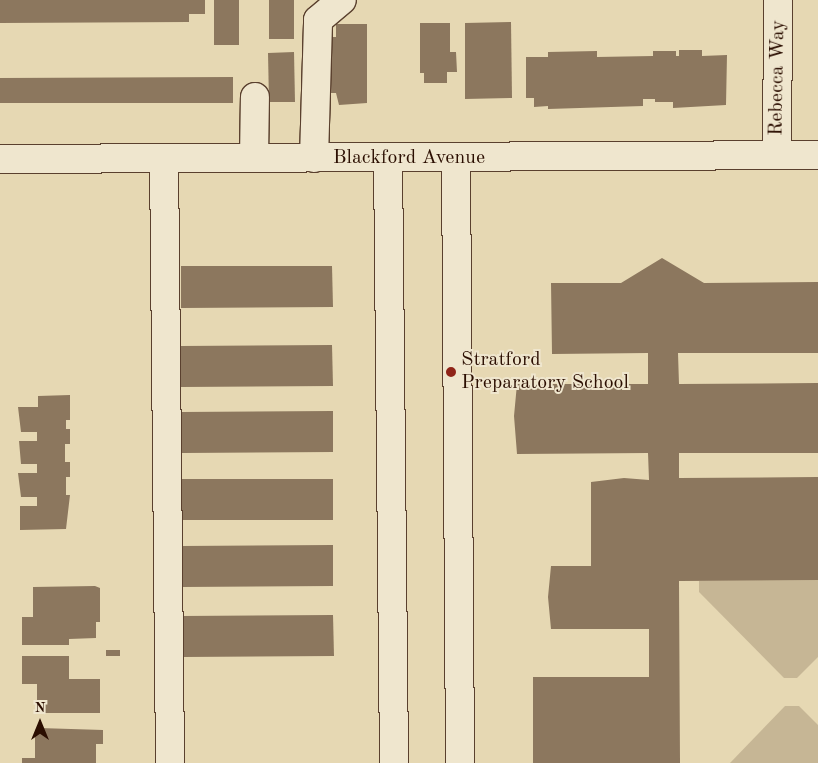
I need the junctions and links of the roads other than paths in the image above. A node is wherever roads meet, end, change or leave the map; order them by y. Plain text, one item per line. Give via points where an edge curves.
1 (342, 0) edge
2 (778, 0) edge
3 (255, 97) dead end
4 (777, 155) junction
5 (818, 155) edge
6 (164, 158) junction
7 (254, 158) junction
8 (314, 158) junction
9 (388, 158) junction
10 (456, 158) junction
11 (0, 159) edge
12 (170, 763) edge
13 (394, 763) edge
14 (460, 763) edge

1 - 8 street via 318,20
2 - 4 street, Rebecca Way
3 - 7 street
4 - 5 street, Blackford Avenue
4 - 10 street, Blackford Avenue
6 - 7 street, Blackford Avenue
6 - 11 street, Blackford Avenue
6 - 12 street
7 - 8 street, Blackford Avenue
8 - 9 street, Blackford Avenue
9 - 10 street, Blackford Avenue
9 - 13 street
10 - 14 street

